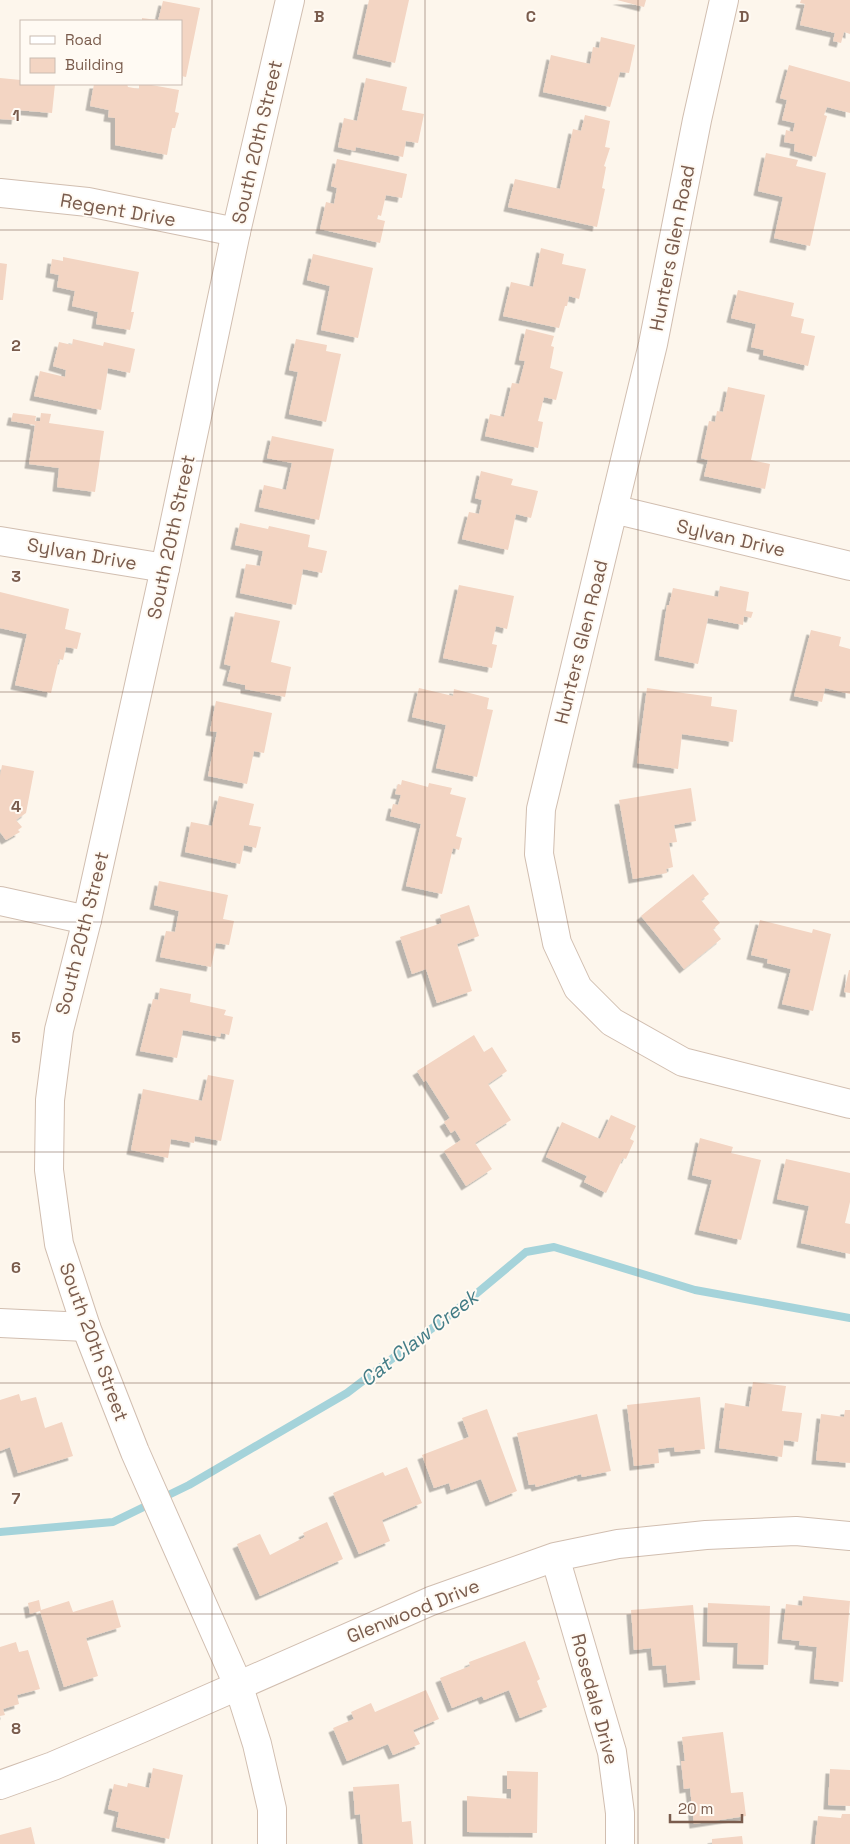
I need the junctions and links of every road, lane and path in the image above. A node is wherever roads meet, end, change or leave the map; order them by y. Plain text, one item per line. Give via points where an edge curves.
1 (290, 0) edge
2 (724, 0) edge
3 (0, 192) edge
4 (236, 232) junction
5 (612, 509) junction
6 (0, 541) edge
7 (850, 566) edge
8 (165, 568) junction
9 (0, 902) edge
10 (87, 920) junction
11 (850, 1104) edge
12 (0, 1323) edge
13 (86, 1327) junction
14 (850, 1536) edge
15 (555, 1557) junction
16 (239, 1687) junction
17 (0, 1785) edge
18 (272, 1844) edge
19 (620, 1844) edge

1 - 4 street, South 20th Street
2 - 5 street, Hunters Glen Road via 653,344
3 - 4 street, Regent Drive via 88,202
4 - 8 street, South 20th Street
5 - 7 street, Sylvan Drive
5 - 11 street, Hunters Glen Road via 541,809 539,854 558,943 578,988 612,1022 651,1046 683,1062
6 - 8 street, Sylvan Drive
8 - 10 street, South 20th Street
9 - 10 street
10 - 13 street, South 20th Street via 58,1030 50,1100 50,1170 59,1244
12 - 13 street
13 - 16 street, South 20th Street via 145,1474
14 - 15 street, Glenwood Drive via 796,1531 706,1535 618,1544
15 - 16 street, Glenwood Drive via 431,1601
15 - 19 street, Rosedale Drive via 612,1752 620,1813
16 - 17 street, Glenwood Drive via 53,1766
16 - 18 street, South 20th Street via 272,1809

